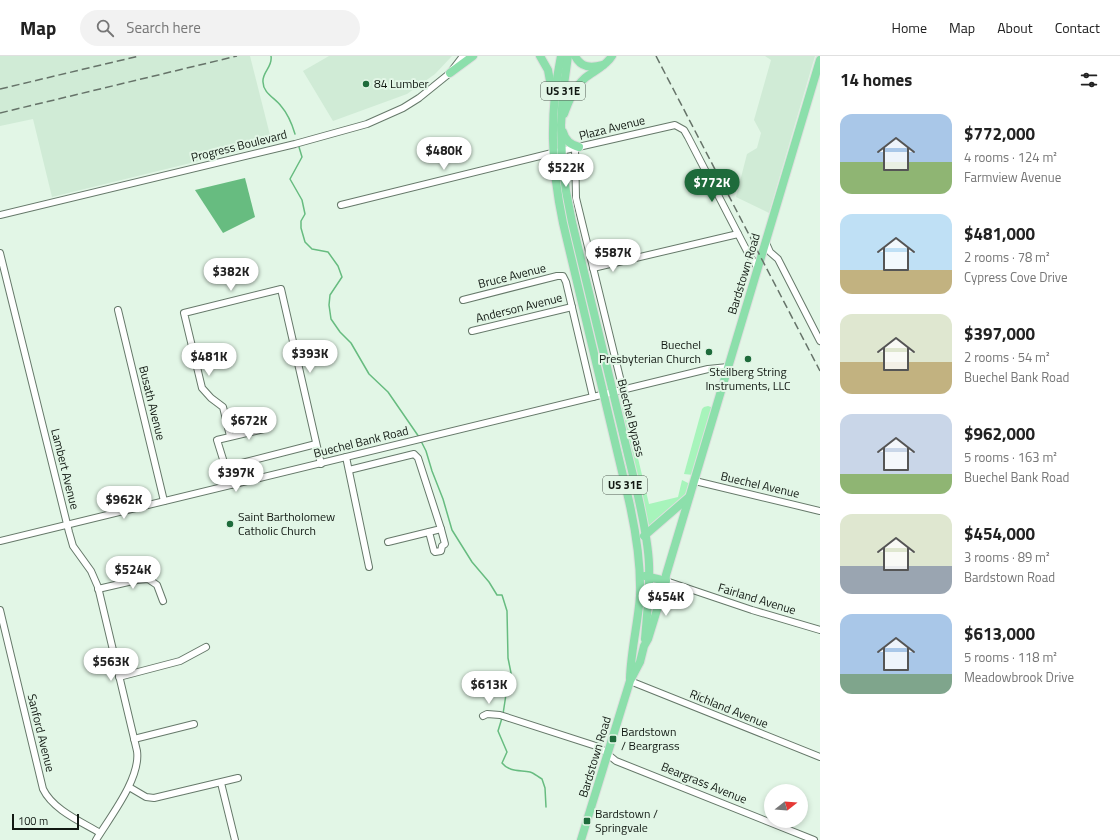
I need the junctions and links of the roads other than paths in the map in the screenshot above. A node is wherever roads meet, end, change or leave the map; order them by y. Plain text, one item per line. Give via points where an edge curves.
1 (463, 56) edge
2 (473, 56) edge
3 (540, 56) edge
4 (561, 56) edge
5 (568, 56) edge
6 (575, 56) edge
7 (612, 56) edge
8 (820, 60) edge
9 (603, 65) junction
10 (450, 73) junction
11 (553, 103) junction
12 (561, 123) junction
13 (577, 148) junction
14 (562, 151) junction
15 (552, 153) junction
16 (341, 205) dead end
17 (0, 215) edge
18 (738, 234) junction
19 (766, 243) junction
20 (0, 253) edge
21 (593, 268) junction
22 (758, 268) junction
23 (463, 300) dead end
24 (572, 307) junction
25 (118, 310) dead end
26 (472, 331) dead end
27 (820, 341) edge
28 (728, 368) junction
29 (623, 390) junction
30 (608, 394) junction
31 (593, 397) junction
32 (264, 428) dead end
33 (230, 436) junction
34 (316, 444) junction
35 (346, 457) junction
36 (321, 464) junction
37 (226, 467) junction
38 (349, 470) junction
39 (695, 481) junction
40 (231, 485) junction
41 (690, 496) junction
42 (164, 501) junction
43 (641, 511) junction
44 (820, 511) edge
45 (632, 512) junction
46 (67, 525) junction
47 (441, 529) junction
48 (429, 532) junction
49 (646, 534) junction
50 (0, 542) edge
51 (388, 542) dead end
52 (638, 545) junction
53 (369, 567) dead end
54 (640, 576) junction
55 (649, 577) junction
56 (666, 580) junction
57 (98, 589) junction
58 (162, 601) dead end
59 (0, 610) edge
60 (820, 630) edge
61 (644, 646) junction
62 (206, 647) dead end
63 (631, 657) junction
64 (641, 658) junction
65 (119, 677) junction
66 (630, 681) junction
67 (483, 716) dead end
68 (194, 724) dead end
69 (134, 739) junction
70 (608, 754) junction
71 (820, 757) edge
72 (238, 778) dead end
73 (222, 782) junction
74 (128, 787) junction
75 (100, 833) junction
76 (96, 840) edge
77 (235, 840) edge
78 (581, 840) edge
79 (814, 840) edge

1 - 10 street, Progress Boulevard
2 - 10 main road
3 - 11 main road via 549,75
4 - 11 main road, Buechel Bypass / US 31E
5 - 12 main road, Buechel Bypass / US 31E
6 - 9 main road via 580,64 591,67
7 - 9 main road
8 - 19 main road, Bardstown Road
9 - 12 main road via 577,87
10 - 17 street, Progress Boulevard via 403,108 367,124
11 - 15 main road, Buechel Bypass / US 31E
12 - 13 main road via 567,141
12 - 14 main road, Buechel Bypass / US 31E
13 - 14 street, Plaza Avenue
13 - 18 street, Plaza Avenue via 678,125 688,137
13 - 21 street via 576,198
14 - 15 street, Plaza Avenue
14 - 30 main road, Buechel Bypass / US 31E via 568,207
15 - 16 street, Plaza Avenue
15 - 30 main road, Buechel Bypass / US 31E via 555,185 563,223
18 - 21 street
18 - 22 street
19 - 22 main road, Bardstown Road
19 - 27 street via 770,252 778,259
20 - 46 street, Lambert Avenue
21 - 29 street
22 - 28 main road, Bardstown Road
23 - 24 street, Bruce Avenue via 561,276 565,278
24 - 26 street, Anderson Avenue
24 - 31 street, Bruce Avenue
25 - 42 street, Busath Avenue
28 - 29 street, Buechel Bank Road via 708,369
28 - 39 main road, Bardstown Road
29 - 30 street, Buechel Bank Road
30 - 31 street, Buechel Bank Road
30 - 43 main road, Buechel Bypass / US 31E via 627,448
30 - 45 main road, Buechel Bypass / US 31E
31 - 35 street, Buechel Bank Road
32 - 33 street
33 - 34 street via 223,407 202,388 184,313 282,289
33 - 37 street via 217,440
34 - 36 street
34 - 37 street
35 - 36 street, Buechel Bank Road
35 - 38 street
36 - 40 street, Buechel Bank Road
37 - 40 street
38 - 47 street via 414,454 418,458
38 - 53 street
39 - 41 main road, Bardstown Road
39 - 44 street, Buechel Avenue
40 - 42 street, Buechel Bank Road
41 - 49 main road
41 - 56 main road, Bardstown Road
42 - 46 street, Buechel Bank Road
43 - 45 street
43 - 49 main road, Buechel Bypass / US 31E
45 - 52 main road, Buechel Bypass / US 31E
46 - 50 street, Buechel Bank Road
46 - 57 street, Lambert Avenue via 73,546 91,571
47 - 48 street
47 - 48 street via 445,544 441,551 434,551
48 - 51 street
49 - 52 main road
49 - 55 main road, Buechel Bypass / US 31E
52 - 54 main road, Buechel Bypass / US 31E
54 - 55 main road
54 - 63 main road, Bardstown Road / US 31E via 639,610
55 - 56 main road
55 - 61 main road, Buechel Bypass / US 31E
56 - 60 street, Fairland Avenue
56 - 61 main road, Bardstown Road
57 - 58 street via 148,579 157,585
57 - 65 street, Lambert Avenue
59 - 75 street, Sanford Avenue via 45,793 58,807
61 - 64 main road, Bardstown Road / US 31E
62 - 65 street via 180,661
63 - 64 main road
63 - 66 main road, Bardstown Road / US 31E
64 - 66 main road, Bardstown Road / US 31E
65 - 69 street, Lambert Avenue
66 - 70 main road, Bardstown Road / US 31E
66 - 71 street, Richland Avenue
67 - 70 street, Beargrass Avenue via 487,714 510,718 599,747
68 - 69 street
69 - 74 street, Lambert Avenue via 138,755 137,765
70 - 78 main road, Bardstown Road / US 31E
70 - 79 street, Beargrass Avenue via 616,761
72 - 73 street
73 - 74 street via 154,798 146,797
73 - 77 street
74 - 75 street, Lambert Avenue
75 - 76 street, Lambert Avenue

